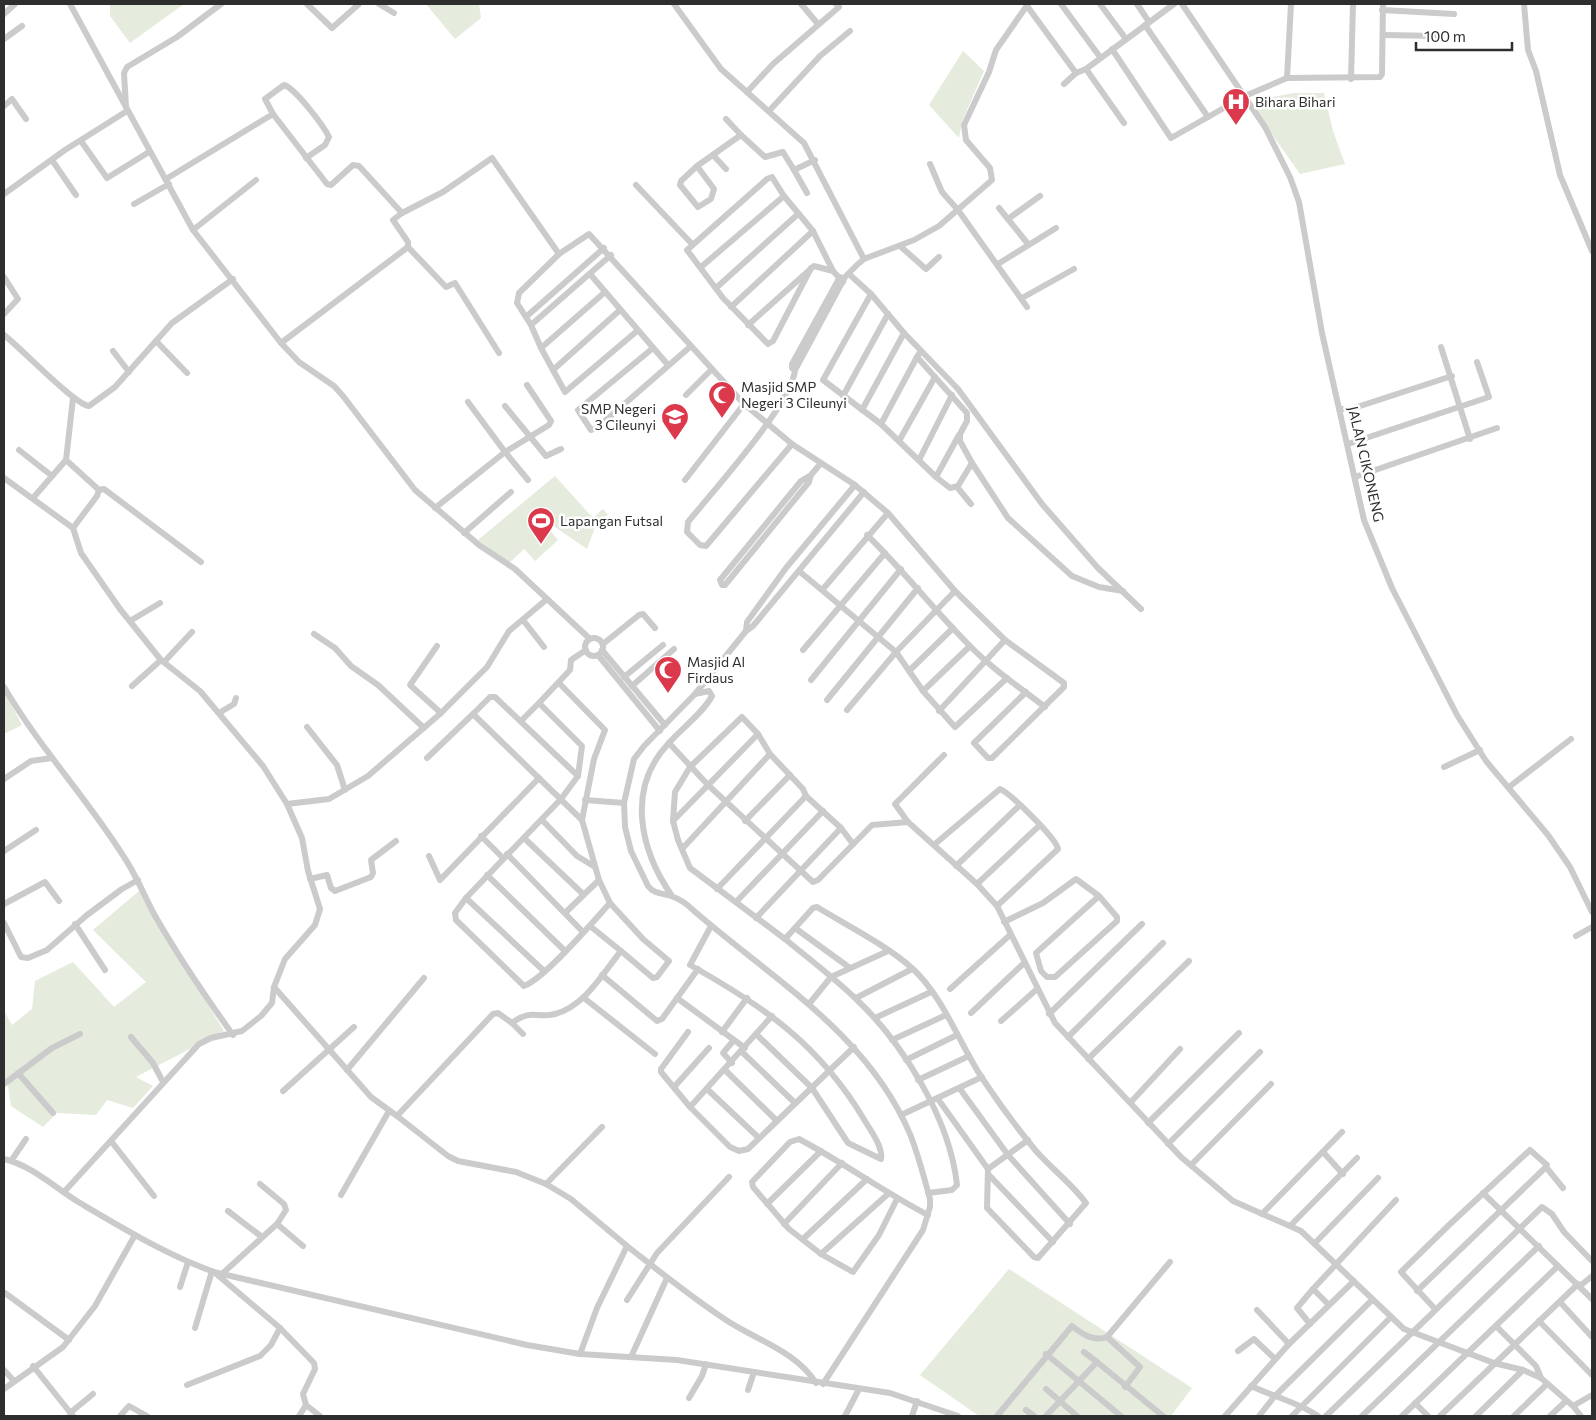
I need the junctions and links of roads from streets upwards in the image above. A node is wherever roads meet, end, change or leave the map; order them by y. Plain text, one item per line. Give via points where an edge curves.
1 (15, 4) edge
2 (70, 4) edge
3 (221, 4) edge
4 (308, 4) edge
5 (359, 4) edge
6 (379, 4) edge
7 (674, 4) edge
8 (801, 4) edge
9 (836, 4) edge
10 (1061, 4) edge
11 (1100, 4) edge
12 (1137, 4) edge
13 (1174, 4) edge
14 (1182, 4) edge
15 (1291, 4) edge
16 (1353, 4) edge
17 (1524, 4) edge
18 (1028, 5) edge
19 (1383, 7) edge
20 (394, 13) dead end
21 (4, 14) edge
22 (1454, 14) dead end
23 (1147, 23) junction
24 (818, 24) junction
25 (22, 26) dead end
26 (850, 31) dead end
27 (1383, 35) junction
28 (1440, 36) dead end
29 (4, 39) edge
30 (1126, 39) junction
31 (1112, 49) junction
32 (1100, 57) junction
33 (1086, 69) junction
34 (1076, 73) junction
35 (1287, 78) junction
36 (1351, 79) junction
37 (1064, 84) dead end
38 (747, 92) junction
39 (1245, 96) junction
40 (4, 106) edge
41 (127, 110) junction
42 (769, 111) junction
43 (273, 114) junction
44 (1208, 117) junction
45 (26, 118) dead end
46 (726, 118) dead end
47 (1124, 123) dead end
48 (742, 135) junction
49 (81, 141) junction
50 (149, 152) junction
51 (713, 155) junction
52 (306, 158) junction
53 (52, 160) junction
54 (815, 160) junction
55 (930, 164) dead end
56 (697, 166) junction
57 (726, 170) dead end
58 (794, 170) junction
59 (256, 180) dead end
60 (167, 181) junction
61 (636, 185) dead end
62 (4, 194) edge
63 (807, 194) dead end
64 (76, 195) dead end
65 (784, 196) junction
66 (1040, 196) dead end
67 (134, 204) dead end
68 (999, 208) dead end
69 (958, 210) junction
70 (402, 213) junction
71 (798, 214) junction
72 (1008, 219) junction
73 (1056, 228) dead end
74 (193, 230) junction
75 (813, 230) junction
76 (692, 244) junction
77 (1028, 244) junction
78 (900, 246) junction
79 (408, 248) junction
80 (604, 248) junction
81 (1592, 251) edge
82 (559, 254) junction
83 (610, 255) junction
84 (939, 257) dead end
85 (864, 259) junction
86 (998, 264) junction
87 (700, 268) junction
88 (811, 268) junction
89 (1074, 269) dead end
90 (833, 270) junction
91 (590, 274) junction
92 (4, 277) edge
93 (844, 278) junction
94 (233, 279) junction
95 (716, 288) junction
96 (605, 292) junction
97 (871, 294) junction
98 (1022, 298) junction
99 (731, 307) junction
100 (1027, 307) dead end
101 (620, 310) junction
102 (4, 314) edge
103 (888, 314) junction
104 (527, 316) junction
105 (531, 325) junction
106 (748, 326) junction
107 (637, 331) junction
108 (904, 333) junction
109 (4, 334) edge
110 (156, 340) junction
111 (281, 343) junction
112 (691, 346) junction
113 (1441, 347) dead end
114 (540, 348) junction
115 (653, 348) junction
116 (113, 352) dead end
117 (499, 353) dead end
118 (919, 354) junction
119 (1477, 362) dead end
120 (668, 365) junction
121 (712, 369) junction
122 (553, 370) junction
123 (129, 372) junction
124 (186, 373) dead end
125 (1452, 376) junction
126 (935, 377) junction
127 (527, 385) dead end
128 (686, 395) dead end
129 (952, 395) junction
130 (843, 396) junction
131 (73, 398) junction
132 (468, 402) dead end
133 (744, 404) junction
134 (505, 406) dead end
135 (1460, 407) junction
136 (1340, 409) junction
137 (862, 410) junction
138 (768, 423) junction
139 (880, 424) junction
140 (1497, 428) dead end
141 (960, 434) junction
142 (530, 436) junction
143 (1470, 439) junction
144 (898, 441) junction
145 (792, 444) junction
146 (1348, 444) junction
147 (561, 449) dead end
148 (19, 450) dead end
149 (505, 452) junction
150 (66, 460) junction
151 (918, 460) junction
152 (821, 463) junction
153 (972, 463) junction
154 (810, 475) junction
155 (52, 476) junction
156 (936, 477) junction
157 (1355, 477) junction
158 (4, 478) edge
159 (528, 480) dead end
160 (685, 480) dead end
161 (855, 485) junction
162 (957, 487) junction
163 (99, 490) junction
164 (511, 492) dead end
165 (864, 492) junction
166 (33, 498) junction
167 (970, 504) dead end
168 (435, 508) junction
169 (888, 513) junction
170 (73, 528) junction
171 (464, 532) junction
172 (867, 536) junction
173 (885, 553) junction
174 (201, 562) dead end
175 (901, 569) junction
176 (799, 571) junction
177 (918, 588) junction
178 (823, 590) junction
179 (955, 591) junction
180 (1123, 591) junction
181 (547, 599) junction
182 (160, 603) dead end
183 (842, 605) junction
184 (1141, 609) dead end
185 (936, 610) junction
186 (523, 620) junction
187 (860, 620) junction
188 (130, 622) junction
189 (655, 628) dead end
190 (953, 628) junction
191 (746, 631) junction
192 (192, 632) dead end
193 (314, 634) dead end
194 (878, 636) junction
195 (590, 639) junction
196 (1005, 640) junction
197 (663, 645) dead end
198 (437, 646) dead end
199 (970, 646) junction
200 (544, 647) dead end
201 (674, 649) dead end
202 (586, 650) junction
203 (601, 650) junction
204 (803, 650) dead end
205 (896, 652) junction
206 (162, 661) junction
207 (987, 661) junction
208 (909, 671) junction
209 (624, 677) junction
210 (1007, 678) junction
211 (811, 680) dead end
212 (559, 683) junction
213 (132, 686) dead end
214 (632, 686) junction
215 (4, 687) edge
216 (923, 692) junction
217 (1026, 692) junction
218 (695, 694) junction
219 (236, 698) dead end
220 (827, 700) dead end
221 (539, 703) junction
222 (1045, 707) junction
223 (847, 710) dead end
224 (939, 711) junction
225 (220, 713) junction
226 (441, 713) junction
227 (473, 714) junction
228 (521, 721) junction
229 (665, 725) junction
230 (307, 727) dead end
231 (424, 728) junction
232 (660, 731) junction
233 (758, 734) junction
234 (1570, 739) dead end
235 (669, 743) junction
236 (1480, 750) junction
237 (770, 754) junction
238 (944, 755) dead end
239 (52, 758) junction
240 (427, 758) dead end
241 (690, 767) junction
242 (1444, 767) dead end
243 (790, 774) junction
244 (578, 776) junction
245 (539, 778) junction
246 (4, 779) edge
247 (708, 785) junction
248 (1509, 787) junction
249 (345, 790) junction
250 (806, 796) junction
251 (561, 799) junction
252 (585, 800) junction
253 (726, 802) junction
254 (624, 803) junction
255 (287, 804) junction
256 (1019, 806) junction
257 (823, 811) junction
258 (542, 820) junction
259 (582, 820) junction
260 (673, 821) junction
261 (745, 821) junction
262 (908, 822) junction
263 (1040, 825) junction
264 (840, 828) junction
265 (36, 830) dead end
266 (481, 836) junction
267 (765, 837) junction
268 (524, 838) junction
269 (396, 841) dead end
270 (853, 844) junction
271 (935, 844) junction
272 (682, 849) junction
273 (4, 850) edge
274 (782, 853) junction
275 (429, 856) dead end
276 (505, 856) junction
277 (956, 866) junction
278 (595, 867) junction
279 (800, 871) junction
280 (487, 875) junction
281 (310, 879) junction
282 (138, 880) junction
283 (598, 880) junction
284 (978, 884) junction
285 (717, 888) junction
286 (583, 894) junction
287 (672, 896) junction
288 (1099, 896) junction
289 (466, 898) junction
290 (59, 901) dead end
291 (736, 902) junction
292 (610, 903) junction
293 (4, 904) edge
294 (997, 906) junction
295 (565, 912) junction
296 (1592, 912) edge
297 (756, 918) junction
298 (1004, 922) junction
299 (4, 923) edge
300 (75, 924) junction
301 (1142, 924) dead end
302 (590, 926) junction
303 (712, 926) junction
304 (1592, 927) edge
305 (795, 928) junction
306 (583, 932) junction
307 (1010, 935) junction
308 (1576, 936) dead end
309 (785, 939) junction
310 (1163, 943) dead end
311 (565, 951) junction
312 (621, 951) junction
313 (888, 951) junction
314 (1189, 961) dead end
315 (1024, 963) junction
316 (850, 968) junction
317 (698, 969) junction
318 (912, 969) junction
319 (105, 970) dead end
320 (544, 971) junction
321 (602, 975) junction
322 (831, 977) junction
323 (424, 978) dead end
324 (274, 987) junction
325 (950, 989) dead end
326 (1037, 989) junction
327 (931, 992) junction
328 (584, 998) junction
329 (677, 998) junction
330 (747, 998) junction
331 (856, 998) junction
332 (809, 1004) junction
333 (971, 1013) dead end
334 (1049, 1014) junction
335 (772, 1016) junction
336 (946, 1016) junction
337 (875, 1018) junction
338 (1001, 1021) dead end
339 (512, 1023) junction
340 (354, 1027) dead end
341 (688, 1032) dead end
342 (722, 1032) junction
343 (1239, 1033) dead end
344 (80, 1034) dead end
345 (523, 1034) dead end
346 (756, 1034) junction
347 (233, 1035) junction
348 (957, 1035) junction
349 (131, 1037) dead end
350 (1068, 1037) junction
351 (734, 1040) junction
352 (892, 1040) junction
353 (854, 1047) junction
354 (709, 1048) dead end
355 (1180, 1048) dead end
356 (330, 1050) junction
357 (744, 1050) junction
358 (1260, 1052) dead end
359 (655, 1054) dead end
360 (969, 1056) junction
361 (1088, 1059) junction
362 (906, 1060) junction
363 (732, 1063) junction
364 (830, 1069) junction
365 (347, 1070) junction
366 (725, 1070) junction
367 (18, 1073) junction
368 (982, 1077) junction
369 (918, 1080) junction
370 (163, 1082) junction
371 (4, 1084) edge
372 (1271, 1084) dead end
373 (675, 1086) junction
374 (812, 1088) junction
375 (707, 1089) junction
376 (960, 1089) junction
377 (283, 1091) dead end
378 (938, 1099) junction
379 (930, 1102) junction
380 (1131, 1102) junction
381 (795, 1103) junction
382 (690, 1107) junction
383 (389, 1111) junction
384 (53, 1113) dead end
385 (901, 1115) junction
386 (397, 1116) junction
387 (776, 1120) junction
388 (1148, 1123) junction
389 (602, 1127) dead end
390 (1342, 1132) dead end
391 (759, 1138) junction
392 (26, 1140) dead end
393 (111, 1140) junction
394 (1028, 1140) junction
395 (1168, 1144) junction
396 (821, 1151) junction
397 (1323, 1152) junction
398 (1008, 1155) junction
399 (1357, 1158) dead end
400 (7, 1160) edge
401 (842, 1164) junction
402 (1191, 1165) junction
403 (1546, 1167) junction
404 (988, 1172) junction
405 (1343, 1174) junction
406 (729, 1177) dead end
407 (1378, 1178) dead end
408 (867, 1179) junction
409 (260, 1184) dead end
410 (546, 1184) junction
411 (1563, 1188) dead end
412 (64, 1192) junction
413 (928, 1193) junction
414 (1483, 1193) junction
415 (888, 1194) junction
416 (154, 1196) dead end
417 (341, 1196) dead end
418 (897, 1199) junction
419 (1396, 1200) dead end
420 (767, 1204) junction
421 (1501, 1210) junction
422 (228, 1211) dead end
423 (1262, 1214) junction
424 (928, 1215) junction
425 (277, 1224) junction
426 (784, 1224) junction
427 (1070, 1224) junction
428 (1291, 1225) junction
429 (1520, 1228) junction
430 (135, 1235) junction
431 (262, 1237) junction
432 (802, 1239) junction
433 (1053, 1242) junction
434 (1315, 1243) junction
435 (303, 1246) dead end
436 (627, 1246) junction
437 (1538, 1246) junction
438 (821, 1254) junction
439 (1592, 1261) edge
440 (188, 1262) junction
441 (1170, 1262) dead end
442 (650, 1263) junction
443 (1336, 1263) junction
444 (1558, 1266) junction
445 (213, 1272) junction
446 (223, 1273) junction
447 (1592, 1276) edge
448 (667, 1278) junction
449 (1354, 1281) junction
450 (1579, 1285) junction
451 (180, 1287) dead end
452 (1313, 1288) junction
453 (1417, 1291) junction
454 (5, 1293) dead end
455 (1592, 1299) edge
456 (627, 1300) dead end
457 (1372, 1300) junction
458 (1560, 1302) junction
459 (1329, 1305) junction
460 (1257, 1310) dead end
461 (1435, 1310) junction
462 (1391, 1317) junction
463 (1539, 1321) junction
464 (1310, 1324) junction
465 (1496, 1326) junction
466 (195, 1328) dead end
467 (280, 1328) junction
468 (1411, 1332) junction
469 (1107, 1337) junction
470 (1592, 1337) edge
471 (69, 1340) junction
472 (1438, 1342) junction
473 (1289, 1344) junction
474 (1515, 1345) junction
475 (1238, 1351) dead end
476 (1084, 1352) dead end
477 (580, 1354) junction
478 (1046, 1354) junction
479 (1468, 1354) junction
480 (631, 1357) junction
481 (1276, 1360) junction
482 (1097, 1362) junction
483 (1494, 1363) junction
484 (706, 1364) junction
485 (34, 1366) junction
486 (4, 1370) edge
487 (1522, 1370) junction
488 (754, 1372) junction
489 (1592, 1374) edge
490 (1541, 1378) junction
491 (14, 1381) junction
492 (1080, 1382) junction
493 (820, 1383) junction
494 (187, 1384) dead end
495 (1547, 1384) junction
496 (1251, 1386) junction
497 (1125, 1387) junction
498 (4, 1389) edge
499 (859, 1389) junction
500 (1046, 1389) dead end
501 (748, 1390) dead end
502 (93, 1394) dead end
503 (1592, 1395) edge
504 (1274, 1397) junction
505 (689, 1398) dead end
506 (917, 1401) junction
507 (1566, 1401) junction
508 (1060, 1402) junction
509 (1415, 1403) junction
510 (306, 1406) junction
511 (1300, 1406) junction
512 (1573, 1406) junction
513 (1026, 1410) dead end
514 (72, 1415) edge
515 (120, 1416) edge
516 (147, 1416) edge
517 (300, 1416) edge
518 (320, 1416) edge
519 (845, 1416) edge
520 (912, 1416) edge
521 (958, 1416) edge
522 (997, 1416) edge
523 (1034, 1416) edge
524 (1046, 1416) edge
525 (1077, 1416) edge
526 (1121, 1416) edge
527 (1164, 1416) edge
528 (1225, 1416) edge
529 (1259, 1416) edge
530 (1292, 1416) edge
531 (1318, 1416) edge
532 (1326, 1416) edge
533 (1362, 1416) edge
534 (1402, 1416) edge
535 (1428, 1416) edge
536 (1440, 1416) edge
537 (1476, 1416) edge
538 (1514, 1416) edge
539 (1550, 1416) edge
540 (1581, 1416) edge

1 - 21 street
2 - 41 street
3 - 41 street via 177,37 127,67 124,73
4 - 5 street via 332,28
6 - 20 street
7 - 38 street via 716,63
8 - 24 street
9 - 24 street via 839,7
10 - 32 street
11 - 30 street
12 - 23 street
13 - 23 street
14 - 39 street, JALAN CIKONENG
15 - 35 street
16 - 36 street
17 - 81 street via 1528,50 1536,71 1560,175
18 - 34 street
18 - 69 street via 996,50 964,125 966,140 990,168 992,180
19 - 22 street
19 - 27 street
23 - 30 street
23 - 44 street
24 - 38 street
25 - 29 street
26 - 42 street via 820,56
27 - 28 street
27 - 36 street via 1380,78
30 - 31 street
31 - 32 street
31 - 44 street via 1171,138
32 - 33 street
33 - 34 street
33 - 47 street
34 - 37 street
35 - 36 street
35 - 39 street
38 - 42 street
39 - 44 street
39 - 136 street, JALAN CIKONENG via 1285,163 1299,202 1322,333
40 - 45 street via 12,99
41 - 49 street
41 - 50 street
42 - 54 street via 804,143
43 - 52 street
43 - 52 street via 266,98 287,85 329,137 325,145
43 - 60 street
46 - 48 street
48 - 51 street
48 - 58 street via 765,157 783,152
49 - 50 street via 107,178
49 - 53 street
50 - 60 street
51 - 56 street
51 - 57 street
52 - 70 street via 329,185 353,165 359,166
53 - 62 street
53 - 64 street
54 - 58 street
54 - 85 street
55 - 69 street via 942,192
56 - 56 street via 714,189 711,199 698,207 680,185
58 - 63 street
59 - 74 street
60 - 67 street
60 - 74 street
61 - 76 street
65 - 71 street
65 - 76 street via 774,178 770,177
65 - 87 street
66 - 72 street
68 - 72 street
69 - 78 street via 927,233
69 - 86 street
70 - 79 street via 393,220 408,242
70 - 82 street via 443,192 492,158
71 - 75 street
71 - 95 street
72 - 77 street
73 - 77 street
74 - 94 street
75 - 90 street
75 - 99 street
76 - 87 street via 687,253
77 - 86 street
78 - 84 street via 926,268
78 - 85 street
79 - 111 street
79 - 117 street via 446,287 455,283
80 - 82 street via 587,233
80 - 83 street
80 - 104 street
82 - 104 street via 519,293 517,303
83 - 91 street
83 - 112 street
85 - 93 street
86 - 98 street
87 - 95 street
88 - 90 street via 816,265
88 - 106 street
88 - 106 street via 771,342 766,343
89 - 98 street
90 - 93 street
91 - 96 street
91 - 105 street
92 - 102 street via 18,299
93 - 97 street
93 - 138 street via 795,370 792,386
94 - 110 street via 172,323
94 - 111 street
95 - 99 street
96 - 101 street
96 - 114 street
97 - 103 street
97 - 130 street via 823,380
98 - 100 street
99 - 106 street
101 - 107 street
101 - 122 street
103 - 108 street
103 - 130 street
104 - 105 street
105 - 114 street
107 - 115 street
107 - 122 street via 565,392
108 - 118 street
108 - 137 street
109 - 131 street
110 - 123 street
110 - 124 street
111 - 168 street via 299,362 334,386 399,471
112 - 120 street
112 - 121 street
113 - 125 street
114 - 122 street
115 - 120 street
115 - 120 street via 578,410 594,430
116 - 123 street
118 - 126 street
118 - 139 street
118 - 180 street via 970,403 1025,483 1072,540
119 - 135 street via 1490,397
121 - 128 street
121 - 133 street
123 - 131 street via 94,404 85,406
125 - 135 street
125 - 136 street via 1351,409
126 - 129 street
126 - 144 street
127 - 142 street via 552,420
129 - 141 street via 967,413 967,421
129 - 151 street
130 - 137 street
131 - 150 street
132 - 149 street
133 - 138 street
133 - 160 street
134 - 142 street
135 - 143 street
135 - 146 street
136 - 146 street, JALAN CIKONENG
137 - 139 street
138 - 145 street
138 - 145 street via 688,522 688,532 700,545 706,546
139 - 144 street
140 - 143 street
141 - 153 street via 962,446
141 - 156 street
142 - 147 street via 546,456
142 - 149 street
143 - 157 street
144 - 151 street
145 - 152 street
146 - 157 street, JALAN CIKONENG
148 - 155 street
149 - 159 street
149 - 168 street
150 - 155 street
150 - 163 street
151 - 156 street
152 - 154 street
152 - 161 street
153 - 162 street
153 - 180 street via 1008,518 1065,571 1098,587
154 - 154 street via 809,482 722,585 720,580 801,481
155 - 166 street
156 - 162 street via 950,488
157 - 236 street, JALAN CIKONENG via 1364,520 1392,588 1457,715
158 - 166 street
161 - 165 street
161 - 191 street via 786,568 747,622
162 - 167 street
163 - 170 street
163 - 174 street via 104,489
164 - 171 street
165 - 169 street
165 - 176 street
166 - 170 street
168 - 171 street
169 - 172 street
169 - 179 street
170 - 188 street via 81,553
171 - 181 street via 514,569
172 - 173 street
172 - 178 street
173 - 175 street
173 - 183 street
175 - 177 street
175 - 187 street
176 - 178 street
176 - 191 street
177 - 185 street
177 - 194 street
178 - 183 street
179 - 185 street
179 - 196 street
180 - 184 street
181 - 186 street
181 - 195 street
182 - 188 street
183 - 187 street
183 - 204 street
185 - 190 street
185 - 205 street
186 - 200 street
186 - 226 street via 506,634 487,667
187 - 194 street
187 - 211 street
188 - 206 street
189 - 203 street via 643,614 639,614
190 - 199 street
190 - 208 street
191 - 218 street
192 - 206 street
193 - 231 street via 335,648 351,666 378,685
194 - 205 street
194 - 220 street
195 - 202 street
195 - 203 street via 596,638
196 - 207 street
196 - 222 street via 1064,683
197 - 209 street
198 - 226 street via 410,685
199 - 207 street
199 - 216 street
201 - 214 street
202 - 203 street via 590,655
202 - 212 street via 571,660 570,670
203 - 209 street
203 - 232 street
205 - 208 street
205 - 223 street
206 - 213 street
206 - 225 street via 200,691
207 - 210 street
207 - 224 street
208 - 216 street
209 - 214 street
210 - 217 street
210 - 224 street via 956,727
212 - 221 street
212 - 252 street via 605,730 594,759
214 - 229 street
215 - 239 street via 29,729
216 - 224 street
217 - 222 street
217 - 222 street via 974,743 988,758 992,758
218 - 229 street
218 - 235 street via 709,691 712,696
219 - 225 street via 234,704
221 - 228 street
221 - 244 street via 582,746
225 - 255 street via 264,766
226 - 231 street
227 - 228 street via 492,696
227 - 240 street
227 - 245 street
228 - 244 street
229 - 232 street
230 - 249 street via 337,765
231 - 249 street via 368,776
232 - 254 street via 634,759
233 - 237 street
233 - 241 street via 746,719 740,717
233 - 247 street
234 - 248 street
235 - 241 street
235 - 287 street via 646,778 641,820 654,869
236 - 242 street
236 - 248 street, JALAN CIKONENG
237 - 243 street
237 - 253 street
238 - 262 street via 895,804
239 - 246 street via 31,761
239 - 282 street via 98,818
241 - 247 street
241 - 260 street via 675,792
243 - 250 street
243 - 261 street
244 - 251 street
245 - 251 street
245 - 266 street
247 - 253 street
247 - 260 street
248 - 296 street, JALAN CIKONENG via 1570,867
249 - 255 street via 322,801
250 - 257 street
250 - 267 street
251 - 258 street
251 - 259 street
252 - 254 street
252 - 259 street
253 - 261 street
253 - 272 street
254 - 287 street via 628,837 640,872 652,890
255 - 281 street via 302,838
256 - 263 street
256 - 271 street via 1002,790 997,790
256 - 277 street
257 - 264 street
257 - 274 street
258 - 268 street
258 - 278 street via 577,856
259 - 278 street
260 - 272 street
261 - 267 street
262 - 270 street via 872,825
262 - 271 street
263 - 284 street
263 - 294 street via 1058,849
264 - 270 street
264 - 279 street
265 - 273 street
266 - 275 street via 440,880
266 - 276 street
267 - 274 street
267 - 285 street
268 - 276 street
268 - 286 street
269 - 281 street via 371,860 373,873 370,877 335,891 326,875
270 - 279 street via 815,882
271 - 277 street
272 - 285 street via 690,868
274 - 279 street
274 - 291 street
276 - 280 street
276 - 295 street
277 - 284 street
278 - 283 street
279 - 297 street
280 - 289 street
280 - 311 street
281 - 324 street via 320,909 317,920 286,959
282 - 300 street
282 - 347 street via 190,973
283 - 286 street
283 - 292 street
284 - 294 street
285 - 291 street
286 - 295 street
287 - 303 street via 685,902
288 - 288 street via 1036,952 1041,971 1047,977 1054,977 1117,921
288 - 298 street via 1076,879 1043,903
289 - 320 street
289 - 320 street via 455,913 456,920 519,984 526,985
290 - 293 street via 45,882
291 - 297 street
292 - 302 street
292 - 312 street via 669,962 653,978
294 - 298 street
295 - 306 street
297 - 309 street
298 - 307 street
299 - 300 street via 25,959 47,950
300 - 319 street
301 - 334 street
302 - 306 street
302 - 312 street
303 - 317 street via 690,964
303 - 332 street
304 - 308 street
305 - 309 street
305 - 313 street via 817,907
305 - 316 street
306 - 311 street
307 - 315 street
307 - 325 street
309 - 322 street
310 - 350 street
311 - 320 street
312 - 321 street
313 - 316 street
313 - 318 street
314 - 361 street
315 - 326 street
315 - 333 street
316 - 322 street
317 - 329 street
317 - 330 street
318 - 327 street
318 - 331 street
321 - 328 street
321 - 329 street via 655,1021 662,1019
322 - 331 street
322 - 332 street
323 - 365 street
324 - 347 street via 267,1010
324 - 356 street
326 - 334 street
326 - 338 street
327 - 336 street
327 - 337 street
328 - 339 street via 555,1014 522,1015
328 - 359 street
329 - 342 street
330 - 335 street
330 - 342 street
331 - 337 street
332 - 353 street
334 - 350 street
335 - 346 street
335 - 364 street
336 - 348 street
336 - 352 street
337 - 352 street
339 - 345 street
339 - 386 street via 498,1013 493,1014
340 - 356 street
341 - 373 street via 661,1069
342 - 351 street
343 - 388 street
344 - 367 street via 52,1048
346 - 357 street
346 - 374 street
347 - 370 street via 211,1038 200,1044
348 - 360 street
348 - 362 street
349 - 370 street via 153,1063
350 - 361 street
351 - 357 street
351 - 363 street via 723,1053
352 - 362 street
353 - 364 street
353 - 385 street
354 - 373 street
355 - 380 street
356 - 365 street
356 - 377 street
357 - 363 street
357 - 381 street
358 - 395 street
360 - 368 street
360 - 369 street
361 - 380 street
362 - 369 street
363 - 366 street
364 - 374 street
364 - 374 street via 875,1138 881,1159 848,1143
365 - 383 street via 371,1097
366 - 375 street
366 - 387 street
367 - 371 street
367 - 384 street
368 - 376 street
368 - 394 street
369 - 379 street
370 - 393 street
372 - 402 street
373 - 382 street
374 - 381 street
375 - 382 street
375 - 391 street
376 - 378 street
376 - 398 street
378 - 379 street
378 - 404 street
379 - 385 street
379 - 413 street via 950,1144 957,1185 952,1190
380 - 388 street
381 - 387 street
382 - 391 street via 734,1150 745,1150
383 - 386 street
383 - 417 street
385 - 413 street via 916,1150
386 - 410 street via 458,1161 516,1172
387 - 391 street
388 - 395 street
389 - 410 street
390 - 397 street
392 - 400 street
393 - 412 street
393 - 416 street
394 - 398 street
394 - 427 street via 1086,1203
395 - 402 street
396 - 401 street
396 - 420 street
396 - 420 street via 799,1140 790,1142 752,1182 753,1188
397 - 405 street
397 - 423 street
398 - 404 street
398 - 427 street
399 - 405 street
400 - 412 street via 24,1166
401 - 408 street
401 - 426 street
402 - 423 street via 1234,1201
403 - 411 street
403 - 414 street via 1547,1164 1532,1150 1528,1151
403 - 421 street
404 - 433 street
404 - 433 street via 987,1207 1001,1223 1036,1258
405 - 428 street
406 - 442 street
407 - 434 street
408 - 415 street
408 - 432 street
409 - 425 street via 284,1204 286,1210
410 - 436 street via 571,1199
412 - 430 street
413 - 424 street
414 - 421 street
414 - 453 street via 1401,1271
415 - 418 street
415 - 438 street
418 - 424 street
418 - 438 street via 856,1271 850,1272
419 - 443 street
420 - 426 street
421 - 429 street
421 - 453 street
422 - 431 street
423 - 428 street
424 - 493 street via 906,1258
425 - 431 street
425 - 435 street
426 - 432 street
427 - 433 street
428 - 434 street
429 - 437 street
429 - 439 street via 1544,1207
429 - 461 street
430 - 440 street
430 - 471 street via 95,1306
431 - 446 street
432 - 438 street
434 - 443 street
436 - 442 street
436 - 477 street via 597,1308
437 - 444 street
437 - 472 street
440 - 445 street
440 - 451 street
441 - 469 street
442 - 448 street
442 - 456 street
443 - 449 street
443 - 452 street
444 - 450 street
444 - 465 street
445 - 446 street
445 - 466 street
445 - 467 street
446 - 477 street via 488,1337
447 - 450 street
448 - 480 street
448 - 493 street via 746,1333 797,1360
449 - 457 street
449 - 459 street
450 - 455 street
450 - 458 street
452 - 459 street
452 - 464 street via 1297,1308
453 - 461 street
454 - 471 street
457 - 462 street
457 - 504 street
458 - 463 street
458 - 470 street
459 - 464 street
460 - 473 street
461 - 468 street
462 - 468 street
462 - 511 street
463 - 474 street
463 - 489 street
464 - 473 street
465 - 474 street
465 - 479 street
467 - 494 street via 271,1345 260,1356
467 - 510 street via 315,1366 304,1391
468 - 472 street
468 - 532 street
469 - 478 street via 1101,1340 1091,1337 1072,1326
469 - 497 street via 1140,1366
471 - 485 street via 60,1350
472 - 479 street
472 - 533 street
473 - 481 street
474 - 483 street
474 - 490 street via 1536,1366
475 - 481 street via 1254,1339
476 - 482 street
477 - 480 street
478 - 492 street
478 - 522 street
479 - 483 street
479 - 509 street
480 - 484 street
481 - 496 street
482 - 492 street
482 - 497 street
483 - 487 street
483 - 536 street
484 - 488 street
484 - 505 street
485 - 491 street
485 - 514 street
486 - 491 street
487 - 490 street
487 - 537 street
488 - 493 street
488 - 501 street
490 - 495 street
491 - 498 street
492 - 508 street
492 - 526 street
493 - 499 street
495 - 507 street
495 - 538 street
496 - 504 street
496 - 528 street
497 - 527 street
499 - 506 street
499 - 519 street
500 - 508 street
502 - 514 street
503 - 512 street
504 - 511 street
504 - 529 street
506 - 520 street
506 - 521 street
507 - 512 street
507 - 539 street
508 - 524 street
508 - 525 street
509 - 534 street
509 - 535 street
510 - 517 street
510 - 518 street
511 - 530 street
511 - 531 street
512 - 540 street
513 - 523 street
515 - 516 street via 129,1406

